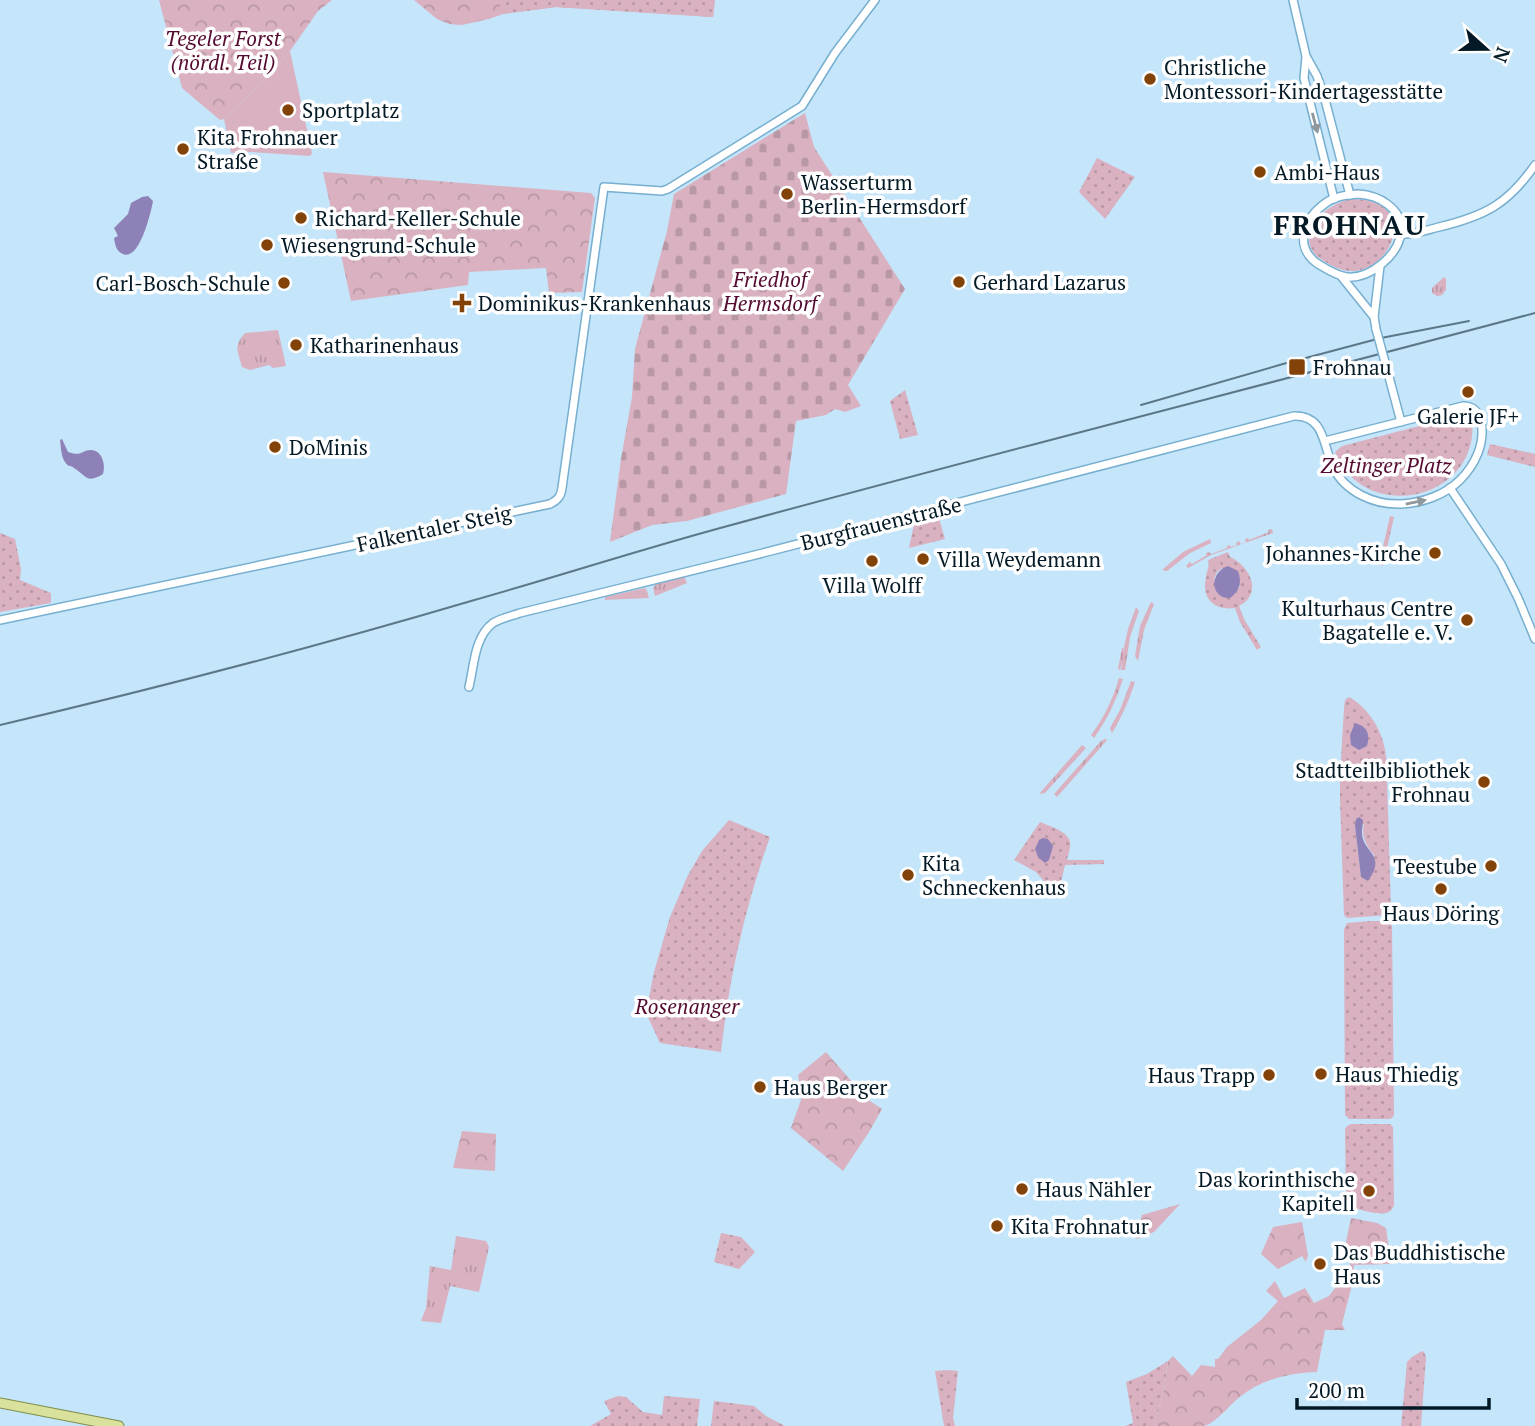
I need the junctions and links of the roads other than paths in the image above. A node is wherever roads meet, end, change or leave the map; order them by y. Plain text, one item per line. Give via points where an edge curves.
1 (875, 0) edge
2 (1293, 0) edge
3 (1306, 56) junction
4 (1535, 165) edge
5 (1350, 195) junction
6 (1334, 199) junction
7 (1401, 234) junction
8 (1380, 266) junction
9 (1341, 276) junction
10 (1374, 317) junction
11 (1401, 422) junction
12 (1325, 442) junction
13 (1450, 488) junction
14 (0, 621) edge
15 (1535, 639) edge
16 (470, 687) dead end
17 (0, 1403) edge
18 (119, 1426) edge

1 - 14 street, Falkentaler Steig via 802,106 668,189 604,187 562,488 555,501
2 - 3 street
3 - 5 street via 1324,96
3 -> 6 street via 1304,78
4 - 7 street via 1516,189 1487,212
5 - 6 street
5 - 7 street via 1367,194 1384,201 1398,216
6 - 9 street via 1307,222 1303,244 1310,258
7 - 8 street
8 - 9 street via 1363,275
8 - 10 street
9 - 10 street
10 - 11 street, bridge
11 - 12 street
11 - 13 street via 1463,406 1477,411 1481,419 1478,455
12 -> 13 street via 1338,475 1372,500 1410,503
12 - 16 street, Burgfrauenstraße via 1311,419 1294,416 520,613 493,623 484,634
13 - 15 street via 1501,564
17 - 18 main road

